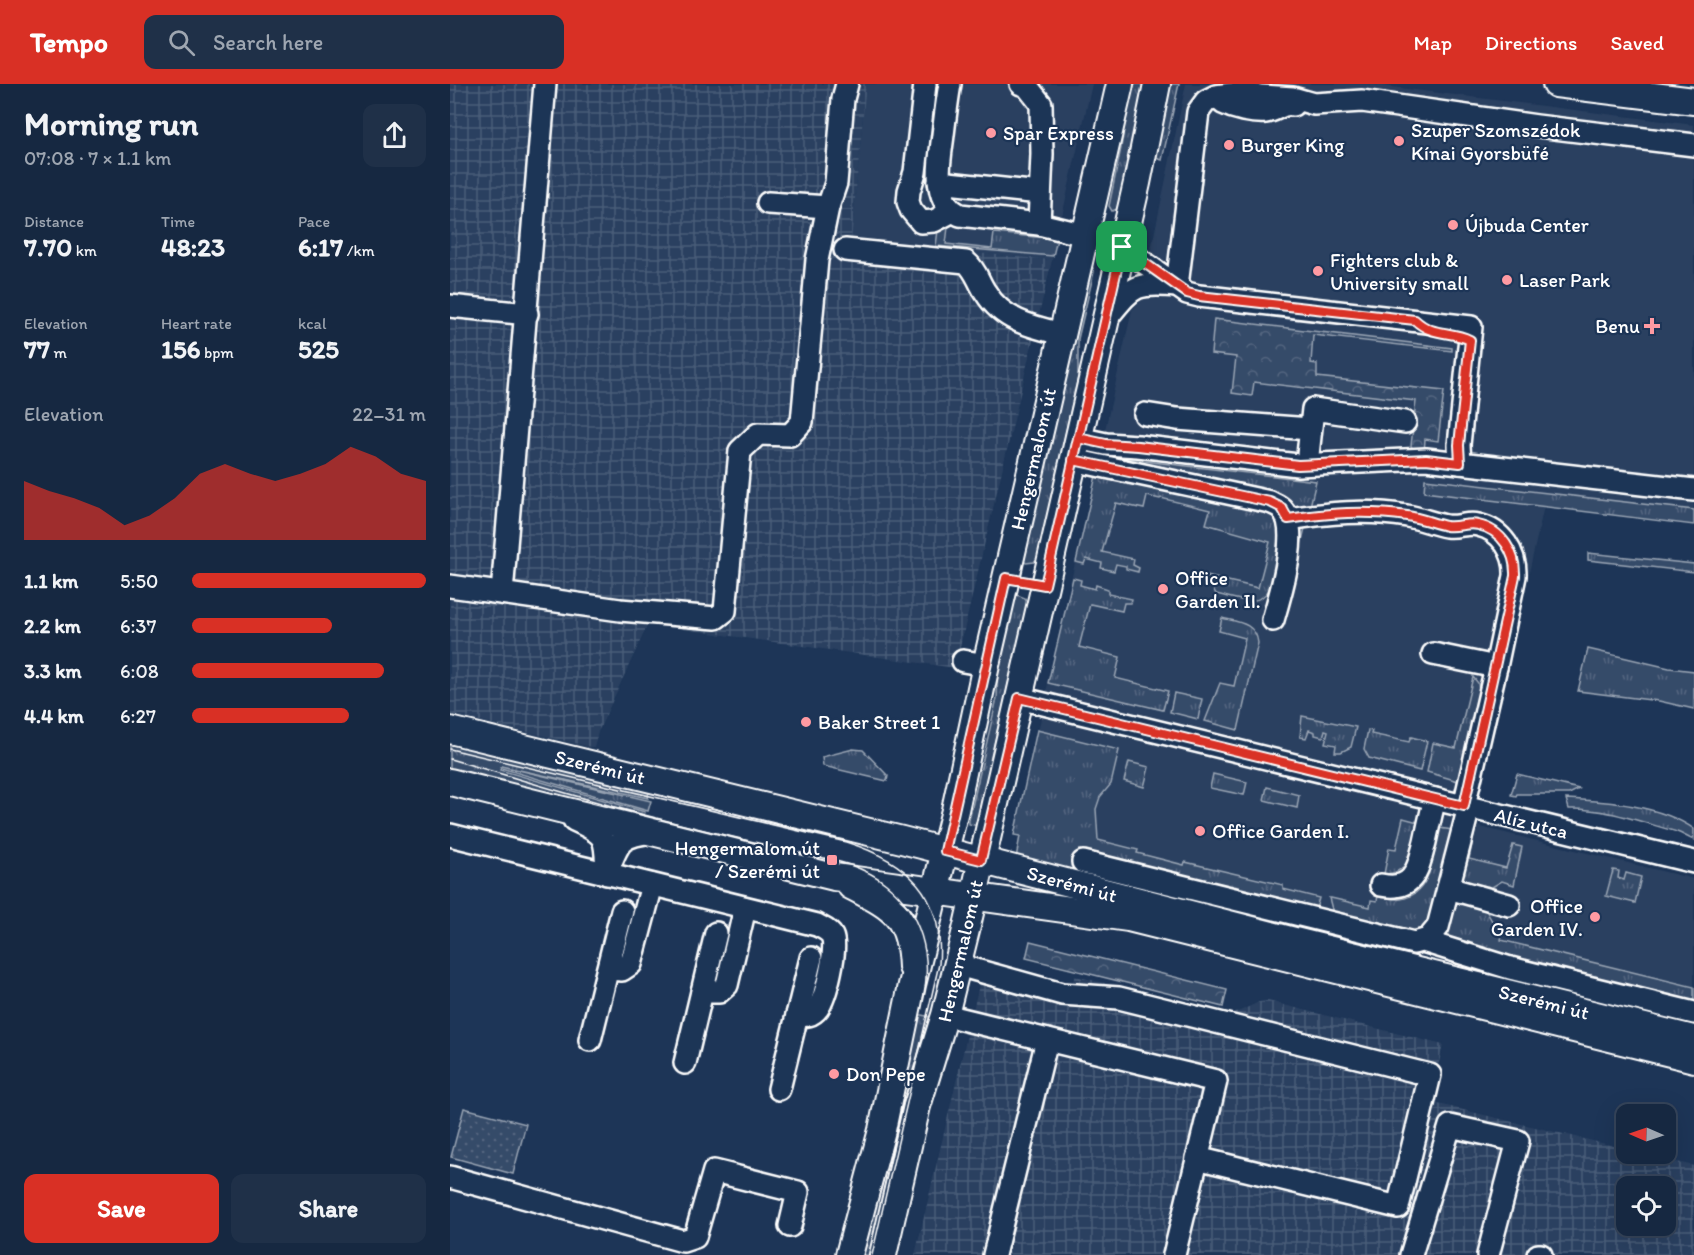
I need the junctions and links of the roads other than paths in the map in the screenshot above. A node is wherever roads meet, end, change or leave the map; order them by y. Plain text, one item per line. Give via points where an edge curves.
1 (545, 84) edge
2 (847, 84) edge
3 (925, 84) edge
4 (950, 84) edge
5 (1021, 84) edge
6 (1120, 84) edge
7 (1157, 84) edge
8 (1557, 84) edge
9 (1333, 94) edge
10 (1694, 101) edge
11 (1694, 145) edge
12 (939, 182) junction
13 (1040, 193) junction
14 (768, 203) dead end
15 (828, 207) junction
16 (953, 211) junction
17 (1039, 224) junction
18 (1085, 235) junction
19 (1122, 247) junction
20 (845, 250) dead end
21 (1177, 285) junction
22 (450, 306) edge
23 (526, 314) junction
24 (1105, 321) junction
25 (1062, 334) junction
26 (1145, 414) dead end
27 (1405, 422) dead end
28 (1310, 429) junction
29 (1076, 449) junction
30 (1460, 463) junction
31 (1306, 464) junction
32 (1694, 490) edge
33 (1288, 519) junction
34 (1006, 578) junction
35 (1045, 585) junction
36 (450, 586) edge
37 (502, 593) junction
38 (1273, 620) dead end
39 (1433, 654) dead end
40 (1496, 667) junction
41 (1019, 698) junction
42 (450, 730) edge
43 (450, 782) edge
44 (1435, 799) junction
45 (540, 804) junction
46 (1466, 807) junction
47 (655, 832) junction
48 (450, 835) edge
49 (945, 851) junction
50 (981, 860) junction
51 (1083, 862) dead end
52 (1694, 862) edge
53 (607, 874) junction
54 (834, 877) junction
55 (652, 885) junction
56 (1381, 885) dead end
57 (1448, 888) junction
58 (935, 892) junction
59 (973, 897) junction
60 (1509, 905) dead end
61 (745, 908) junction
62 (622, 911) dead end
63 (716, 933) dead end
64 (1423, 941) junction
65 (811, 958) dead end
66 (958, 965) junction
67 (608, 969) junction
68 (912, 985) junction
69 (702, 992) junction
70 (1694, 1013) edge
71 (797, 1015) junction
72 (945, 1015) junction
73 (1694, 1039) edge
74 (590, 1040) dead end
75 (1047, 1040) junction
76 (1694, 1059) edge
77 (685, 1063) dead end
78 (779, 1089) dead end
79 (1197, 1158) junction
80 (450, 1177) edge
81 (790, 1226) dead end
82 (849, 1255) edge
83 (883, 1255) edge
84 (994, 1255) edge
85 (1174, 1255) edge
86 (1411, 1255) edge
87 (1488, 1255) edge

1 - 23 street
2 - 15 street via 836,183
3 - 16 street via 908,202 921,222 934,221
4 - 12 street
5 - 13 street via 1041,104
6 - 18 main road, Hengermalom út
7 - 19 main road, Hengermalom út
8 - 10 main road
9 - 11 street via 1537,126
9 - 21 street via 1314,104 1293,98 1231,94 1206,101 1198,112
12 - 13 street
12 - 16 street
13 - 17 street
14 - 15 street
15 - 37 street via 817,260 802,422 790,435 758,434 740,451 725,610 716,618 620,610
16 - 17 street
17 - 18 street
18 - 19 main road
18 - 25 main road, Hengermalom út
19 - 21 street
19 - 24 main road, Hengermalom út
20 - 25 street via 966,262 1000,311 1026,324
21 - 24 street via 1138,286 1129,291
21 - 30 street via 1199,296 1415,320 1424,329 1438,333 1471,334
22 - 23 street
23 - 37 street
24 - 29 main road, Hengermalom út
25 - 34 main road, Hengermalom út
26 - 28 street
27 - 28 street via 1313,409
28 - 31 street
29 - 31 street via 1106,444 1138,446
29 - 33 street via 1270,502 1282,508
29 - 35 main road, Hengermalom út
30 - 31 street via 1426,459
30 - 32 street
33 - 38 street via 1286,566
33 - 40 street via 1366,512 1407,516 1447,526 1478,525 1496,533 1509,548 1515,576
34 - 35 main road
34 - 49 main road, Hengermalom út via 974,663
35 - 41 main road, Hengermalom út
36 - 37 street
39 - 40 street
40 - 46 street
41 - 44 street, Alíz utca
41 - 50 main road, Hengermalom út
42 - 49 main road, Szerémi út
43 - 45 main road, Szerémi út
44 - 46 street, Alíz utca
44 - 56 street via 1417,871 1402,885
45 - 47 main road, Szerémi út
45 - 53 street via 596,830 603,838
46 - 52 street, Alíz utca
46 - 57 street
47 - 53 street via 632,835 622,841
47 - 54 main road, Szerémi út
48 - 53 street
49 - 50 main road, Szerémi út
49 - 58 main road, Hengermalom út
50 - 59 main road, Hengermalom út
50 - 73 main road, Szerémi út
51 - 64 street via 1400,940
53 - 55 street
54 - 58 main road, Szerémi út
54 - 68 main road via 885,904 900,919 908,935
55 - 61 street
55 - 67 street via 631,964 622,970
57 - 60 street
57 - 64 street via 1438,927
58 - 59 main road, Szerémi út
58 - 68 main road, Hengermalom út
59 - 66 main road, Hengermalom út
59 - 76 main road, Szerémi út via 1128,918
61 - 69 street via 728,985 719,992
61 - 71 street via 817,925 831,934 834,952 823,998 809,1016
62 - 67 street
63 - 69 street
64 - 70 street via 1510,968
65 - 71 street
66 - 72 main road, Hengermalom út
66 - 79 street via 1062,994 1119,998 1430,1075 1398,1207
67 - 74 street
68 - 82 main road, Hengermalom út via 877,1149
69 - 77 street
71 - 78 street
72 - 75 street
72 - 83 main road, Hengermalom út via 917,1106
75 - 79 street via 1216,1081
75 - 84 street
79 - 85 street
80 - 81 street via 683,1242 695,1237 714,1171 757,1189 798,1192
86 - 87 street via 1450,1126 1518,1141

